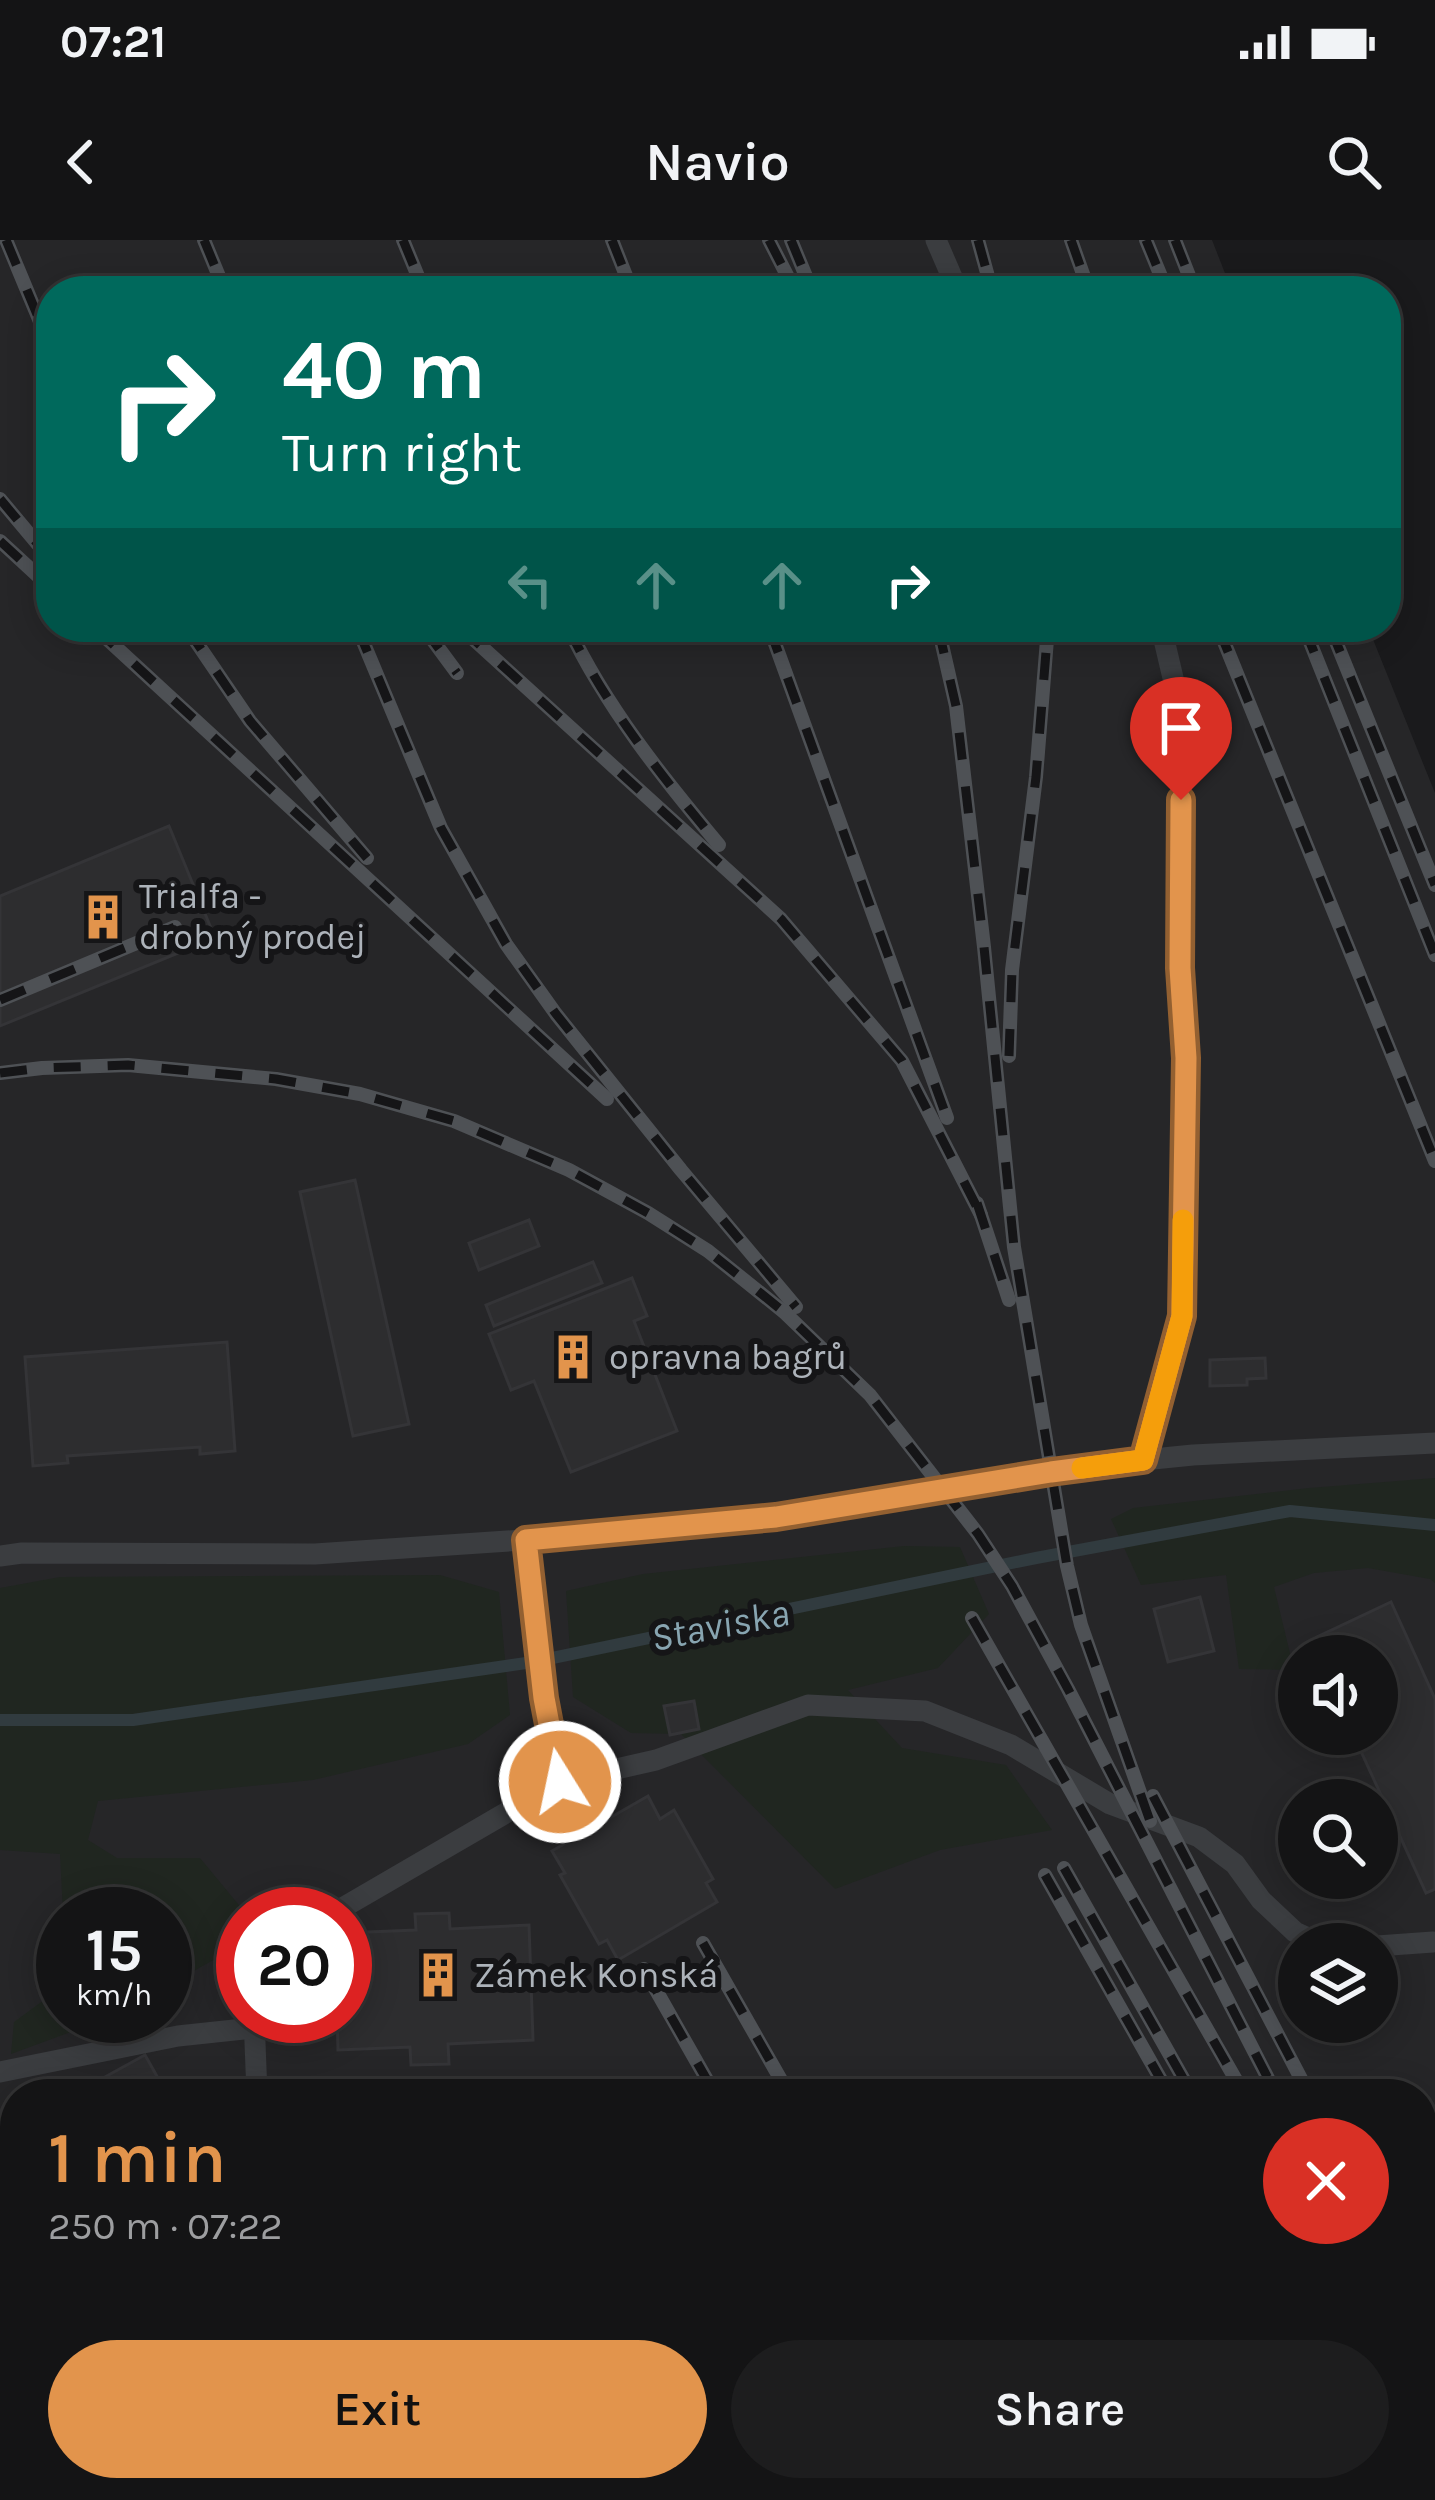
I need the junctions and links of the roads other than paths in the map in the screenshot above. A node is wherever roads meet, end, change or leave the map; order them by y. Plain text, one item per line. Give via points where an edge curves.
1 (936, 240) edge
2 (952, 276) edge
3 (1165, 642) edge
4 (1435, 1443) edge
5 (1143, 1460) junction
6 (526, 1540) junction
7 (0, 1556) edge
8 (560, 1782) junction
9 (372, 1891) edge
10 (1285, 1923) edge
11 (1433, 1942) edge
12 (1398, 1944) edge
13 (216, 2029) edge
14 (255, 2043) edge
15 (0, 2072) edge
16 (256, 2079) edge

1 - 2 lane
3 - 5 lane via 1182,716 1182,1316
4 - 5 lane
5 - 6 lane via 776,1517
6 - 7 lane via 315,1554
6 - 8 lane
8 - 9 lane
8 - 10 lane via 656,1760 808,1705 925,1712 1011,1745 1110,1804 1198,1837 1235,1864
11 - 12 lane
13 - 15 lane
14 - 16 lane

